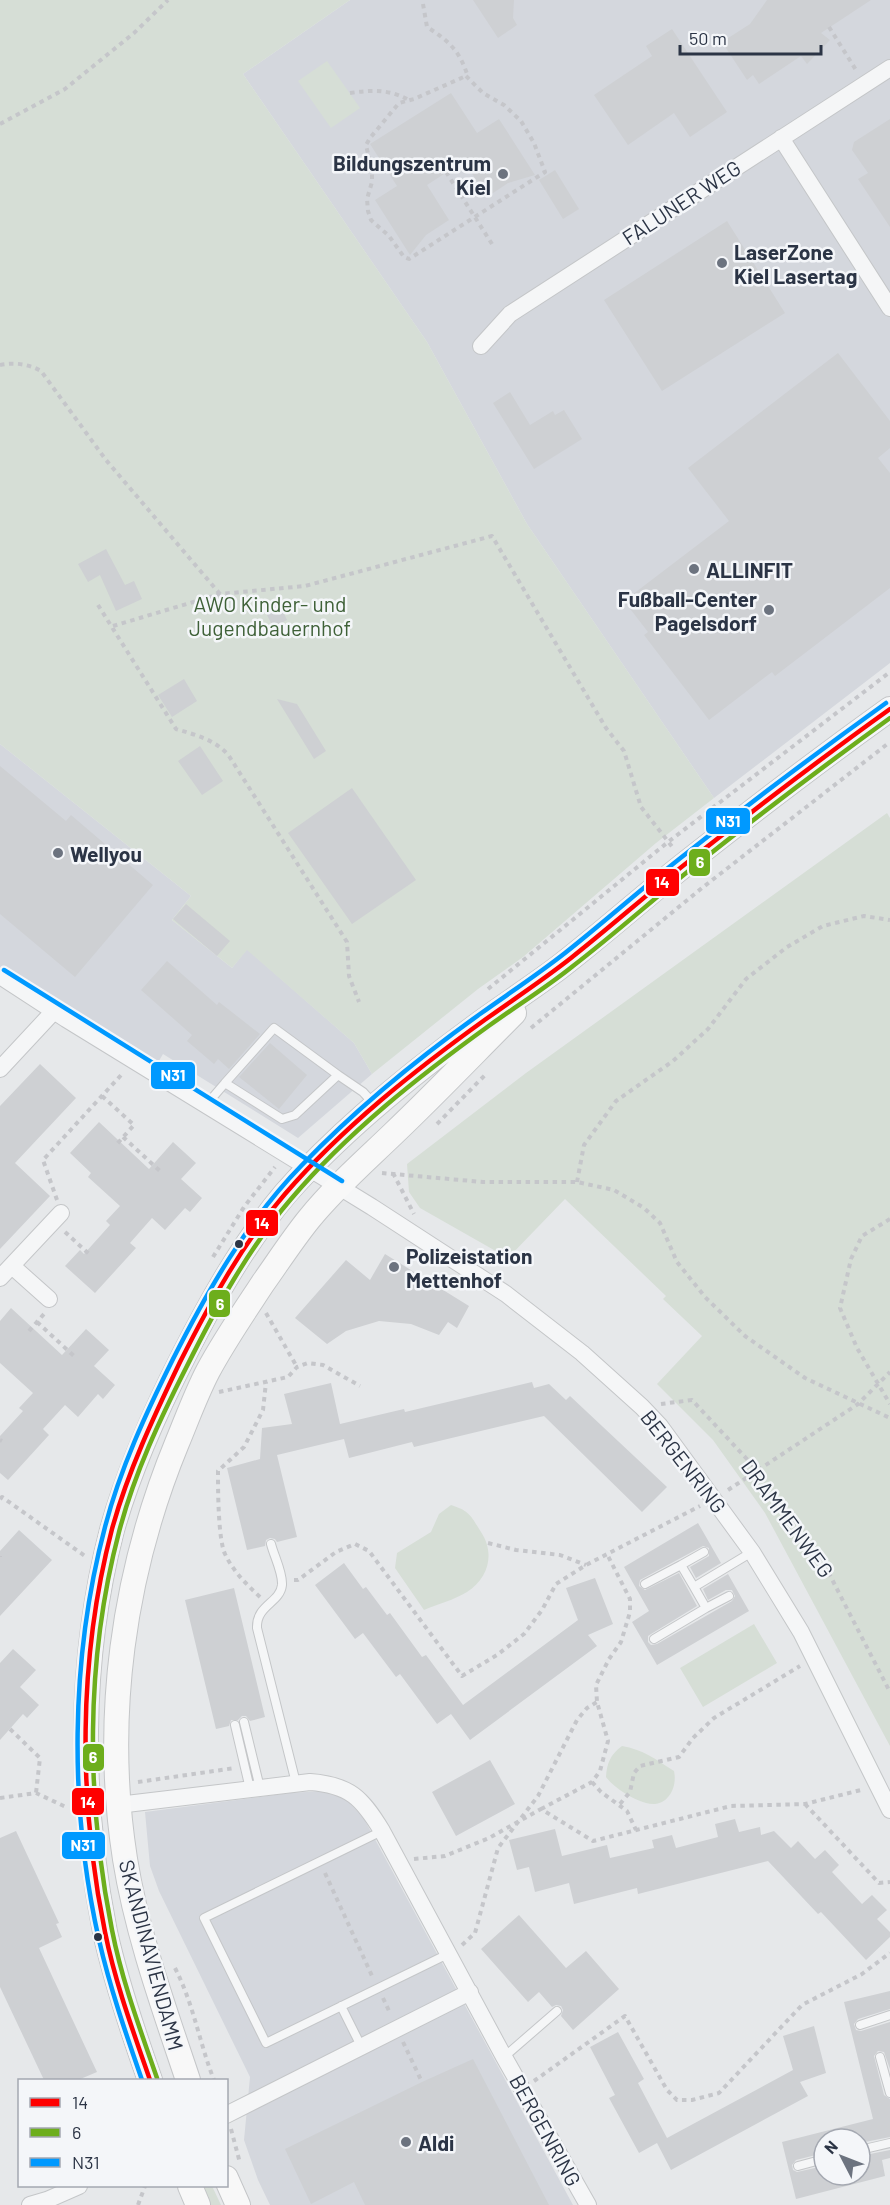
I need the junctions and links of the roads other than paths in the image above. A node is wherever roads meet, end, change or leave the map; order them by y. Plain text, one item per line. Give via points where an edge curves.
1 (890, 68) edge
2 (781, 138) junction
3 (890, 308) edge
4 (481, 346) dead end
5 (890, 709) edge
6 (558, 968) junction
7 (0, 976) edge
8 (54, 1011) junction
9 (0, 1069) edge
10 (338, 1075) junction
11 (225, 1083) junction
12 (207, 1104) junction
13 (376, 1107) junction
14 (309, 1169) junction
15 (338, 1186) junction
16 (57, 1217) road end
17 (6, 1272) edge
18 (48, 1299) dead end
19 (271, 1544) dead end
20 (704, 1552) dead end
21 (752, 1552) junction
22 (681, 1565) junction
23 (645, 1584) dead end
24 (694, 1587) junction
25 (729, 1596) dead end
26 (706, 1608) junction
27 (654, 1639) dead end
28 (244, 1722) dead end
29 (235, 1725) dead end
30 (296, 1783) junction
31 (255, 1788) junction
32 (118, 1795) junction
33 (890, 1810) edge
34 (382, 1831) junction
35 (450, 1953) junction
36 (470, 1992) junction
37 (341, 2006) junction
38 (556, 2011) dead end
39 (890, 2015) edge
40 (860, 2025) dead end
41 (361, 2046) junction
42 (504, 2057) junction
43 (880, 2057) dead end
44 (150, 2079) edge
45 (188, 2079) edge
46 (890, 2093) edge
47 (228, 2113) edge
48 (890, 2143) edge
49 (872, 2147) edge
50 (812, 2162) edge
51 (798, 2166) dead end
52 (235, 2175) edge
53 (77, 2187) edge
54 (190, 2187) edge
55 (30, 2205) edge
56 (198, 2205) edge
57 (238, 2205) edge
58 (588, 2205) edge

1 - 2 street, FALUNER WEG
2 - 3 street
2 - 4 street, FALUNER WEG via 510,314
5 - 6 main road, SKANDINAVIENDAMM via 686,864
6 - 13 main road, SKANDINAVIENDAMM
6 - 15 main road, SKANDINAVIENDAMM
7 - 8 street, BERGENRING
8 - 9 street
8 - 12 street, BERGENRING
10 - 11 lane via 295,1115 282,1119
10 - 11 lane via 274,1028
10 - 13 lane via 363,1092
11 - 12 lane
12 - 14 street, BERGENRING
13 - 14 main road, SKANDINAVIENDAMM
14 - 15 street, BERGENRING
14 - 44 main road, SKANDINAVIENDAMM via 268,1216 225,1279 179,1365 135,1462 105,1562 89,1663 86,1788 106,1934
15 - 21 street, BERGENRING via 506,1294 642,1407
15 - 32 main road, SKANDINAVIENDAMM via 296,1236 221,1348 195,1396 163,1477 142,1543 124,1629 117,1706
16 - 17 street
17 - 18 street
19 - 30 lane via 282,1581 279,1593 257,1620 257,1628
20 - 22 lane
21 - 24 lane
21 - 33 street, BERGENRING via 801,1632
22 - 23 lane
22 - 24 lane
24 - 26 lane
25 - 26 lane
26 - 27 lane
28 - 31 lane
29 - 31 lane via 245,1767
30 - 31 street, BERGENRING
30 - 34 street, BERGENRING via 324,1783 358,1797
31 - 32 street, BERGENRING
32 - 45 main road, SKANDINAVIENDAMM via 133,1898
34 - 35 street, BERGENRING
34 - 37 lane via 204,1918 266,2043
35 - 36 street, BERGENRING
35 - 37 lane
36 - 41 street
36 - 42 street, BERGENRING
37 - 41 lane
38 - 42 lane
39 - 40 lane
41 - 47 street
42 - 58 street, BERGENRING
43 - 46 lane
48 - 49 lane
50 - 51 lane
52 - 57 main road
53 - 55 street
54 - 56 main road

